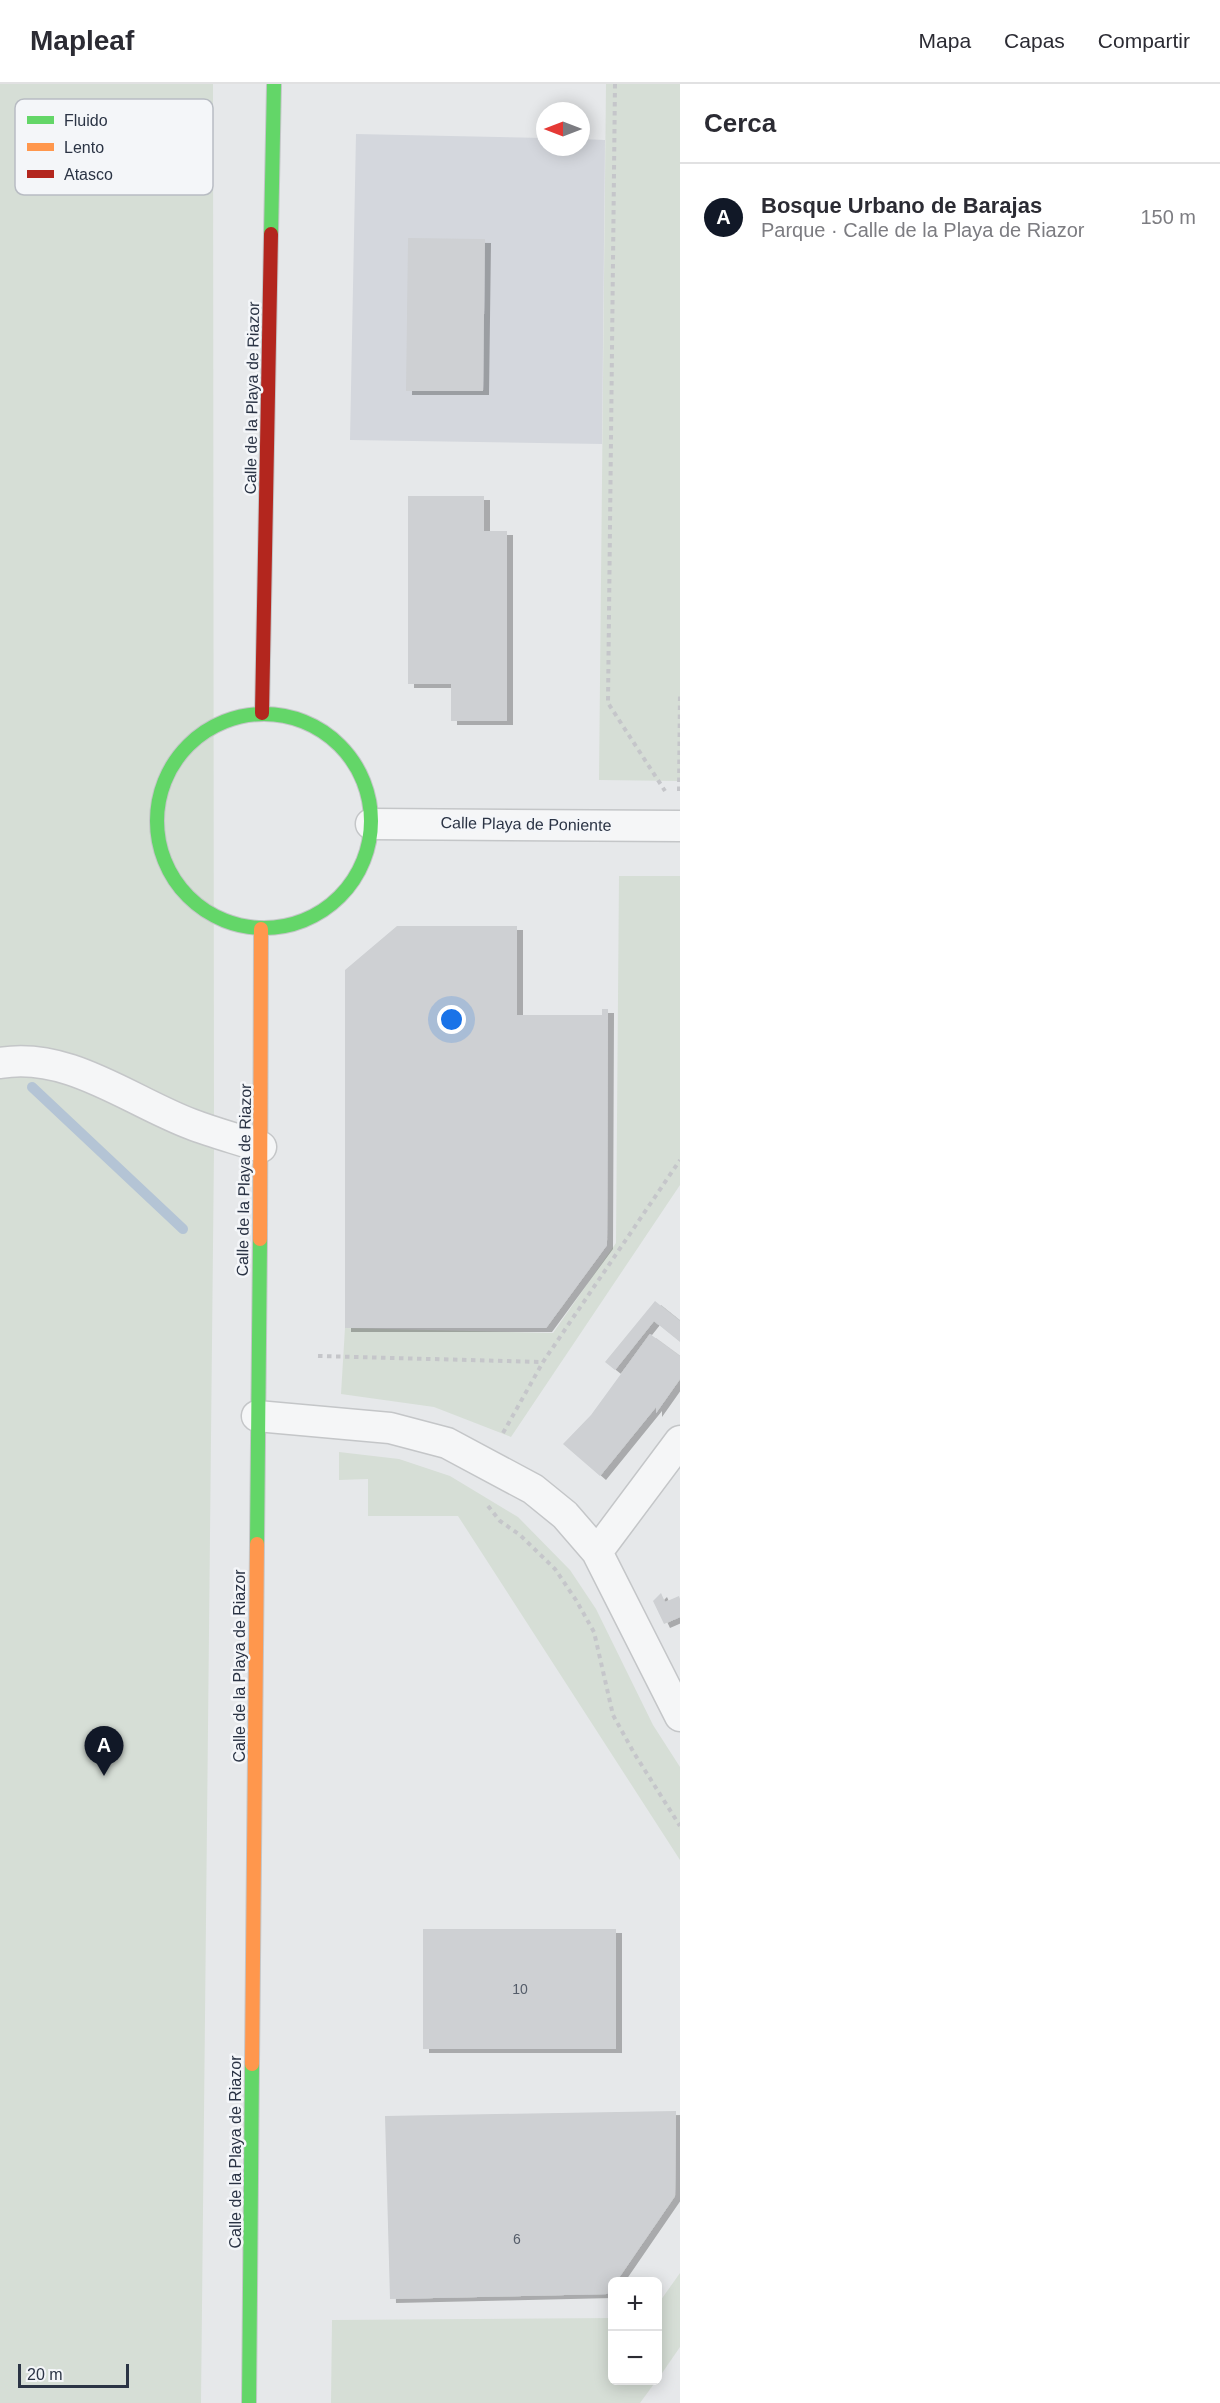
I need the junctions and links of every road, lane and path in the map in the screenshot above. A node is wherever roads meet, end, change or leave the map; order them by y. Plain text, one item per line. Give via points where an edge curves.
1 (274, 84) edge
2 (615, 84) edge
3 (680, 692) edge
4 (262, 712) junction
5 (665, 791) dead end
6 (679, 791) edge
7 (371, 824) junction
8 (680, 826) edge
9 (261, 929) junction
10 (0, 1063) edge
11 (261, 1147) junction
12 (680, 1160) edge
13 (318, 1356) dead end
14 (543, 1362) junction
15 (258, 1416) junction
16 (499, 1441) dead end
17 (680, 1441) edge
18 (487, 1496) dead end
19 (597, 1552) junction
20 (680, 1716) edge
21 (680, 1826) edge
22 (249, 2403) edge

1 - 4 street, Calle de la Playa de Riazor
2 - 5 path via 608,703
3 - 6 path
4 - 7 street via 304,721 341,745 364,781
4 - 9 street via 226,720 194,738 170,767 158,801 158,838 170,873 193,902 224,921
7 - 8 street, Calle Playa de Poniente
7 - 9 street via 367,852 355,878 338,899 315,916 288,926
9 - 11 street, Calle de la Playa de Riazor
10 - 11 street via 16,1060 56,1064 190,1124
11 - 15 street, Calle de la Playa de Riazor
12 - 14 path
13 - 14 path
14 - 16 path
15 - 19 street via 390,1428 447,1443 533,1489 565,1515
15 - 22 street, Calle de la Playa de Riazor
17 - 19 street
18 - 21 path via 488,1505 500,1521 555,1569 576,1600 594,1632 613,1715
19 - 20 street

